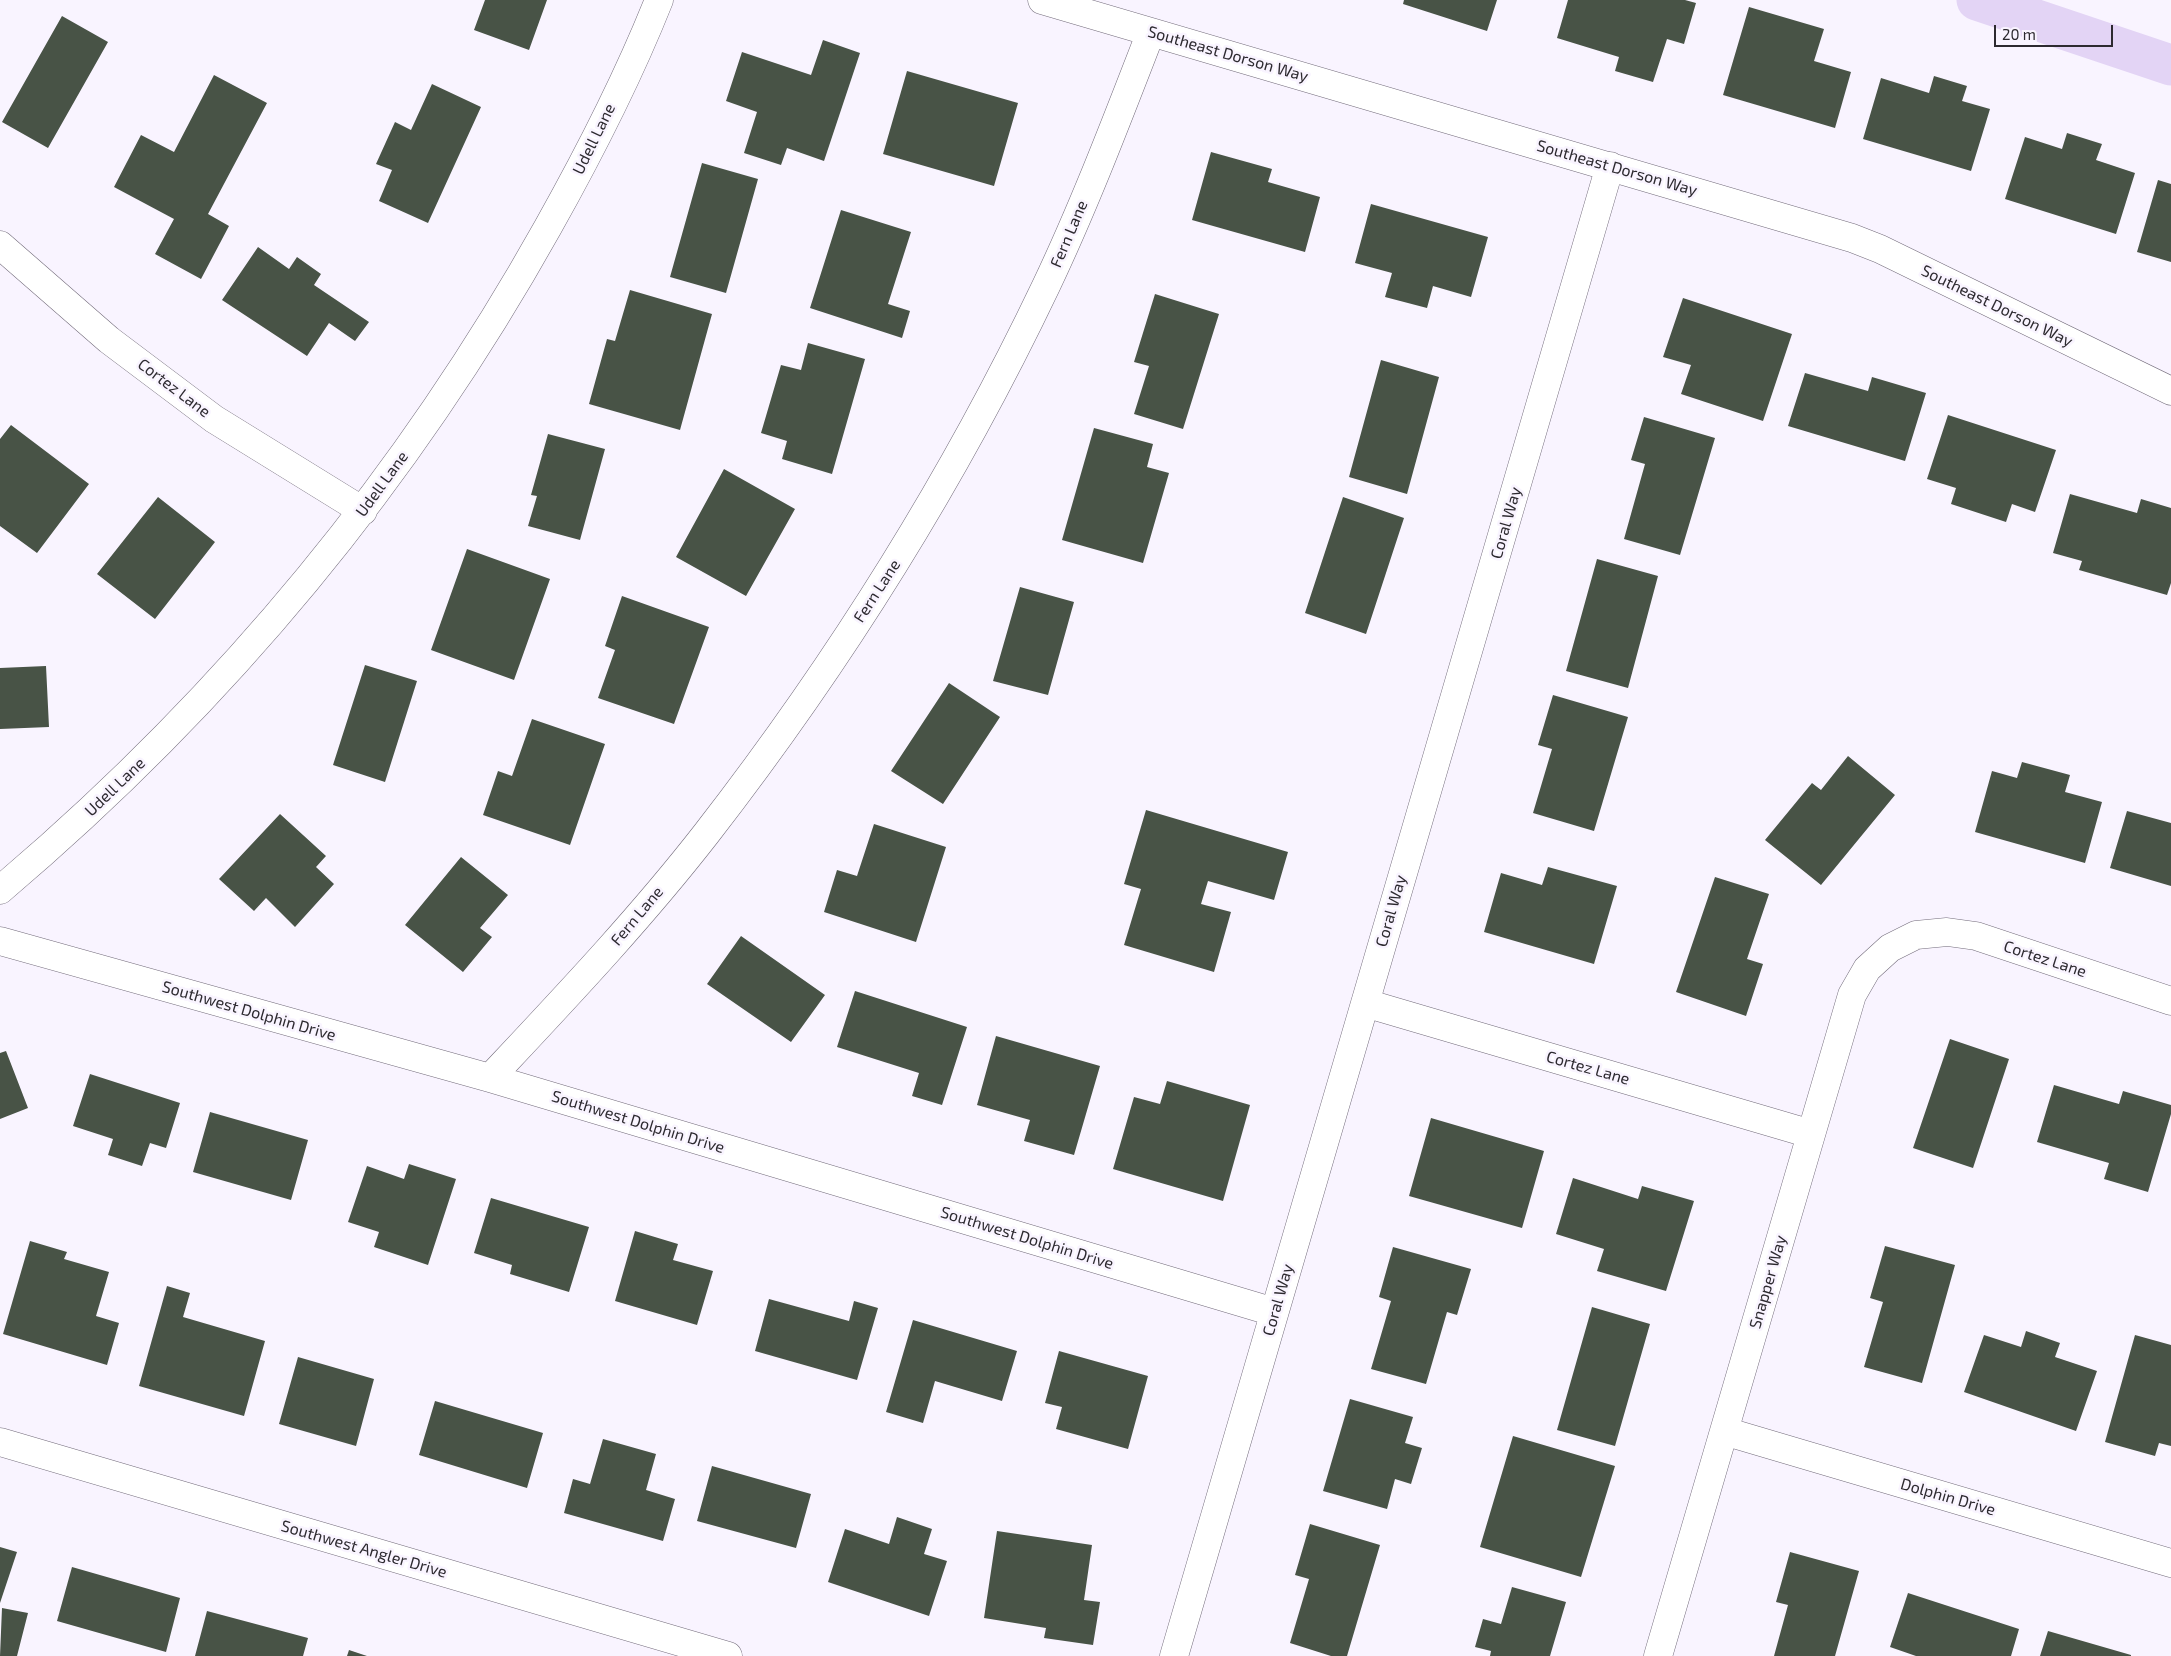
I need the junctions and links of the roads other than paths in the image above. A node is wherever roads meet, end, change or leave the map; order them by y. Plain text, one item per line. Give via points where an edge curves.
1 (659, 0) edge
2 (1042, 0) edge
3 (1151, 32) junction
4 (1610, 166) junction
5 (0, 245) edge
6 (2171, 391) edge
7 (363, 511) junction
8 (0, 890) edge
9 (1916, 936) joint
10 (0, 941) edge
11 (2171, 1001) edge
12 (1365, 1003) junction
13 (490, 1078) junction
14 (1811, 1134) junction
15 (1274, 1312) junction
16 (1724, 1431) junction
17 (0, 1442) edge
18 (2171, 1563) edge
19 (728, 1656) edge
20 (1174, 1656) edge
21 (1658, 1656) edge

1 - 7 street, Udell Lane via 582,166 510,296 429,420
2 - 3 street, Southeast Dorson Way
3 - 4 street, Southeast Dorson Way
3 - 13 street, Fern Lane via 1111,136 1046,285 972,430 892,570 802,706 705,836 600,960
4 - 6 street, Southeast Dorson Way via 1880,249
4 - 12 street, Coral Way
5 - 7 street, Cortez Lane via 109,340 214,418
7 - 8 street, Udell Lane via 270,625 170,734 63,836
9 - 11 street, Cortez Lane via 1947,932 1976,936
9 - 14 street, Snapper Way via 1890,948 1867,969 1852,995
10 - 13 street, Southwest Dolphin Drive
12 - 14 street, Cortez Lane
12 - 15 street, Coral Way
13 - 15 street, Southwest Dolphin Drive
14 - 16 street, Snapper Way
15 - 20 street, Coral Way
16 - 18 street, Dolphin Drive
16 - 21 street, Snapper Way
17 - 19 street, Southwest Angler Drive

